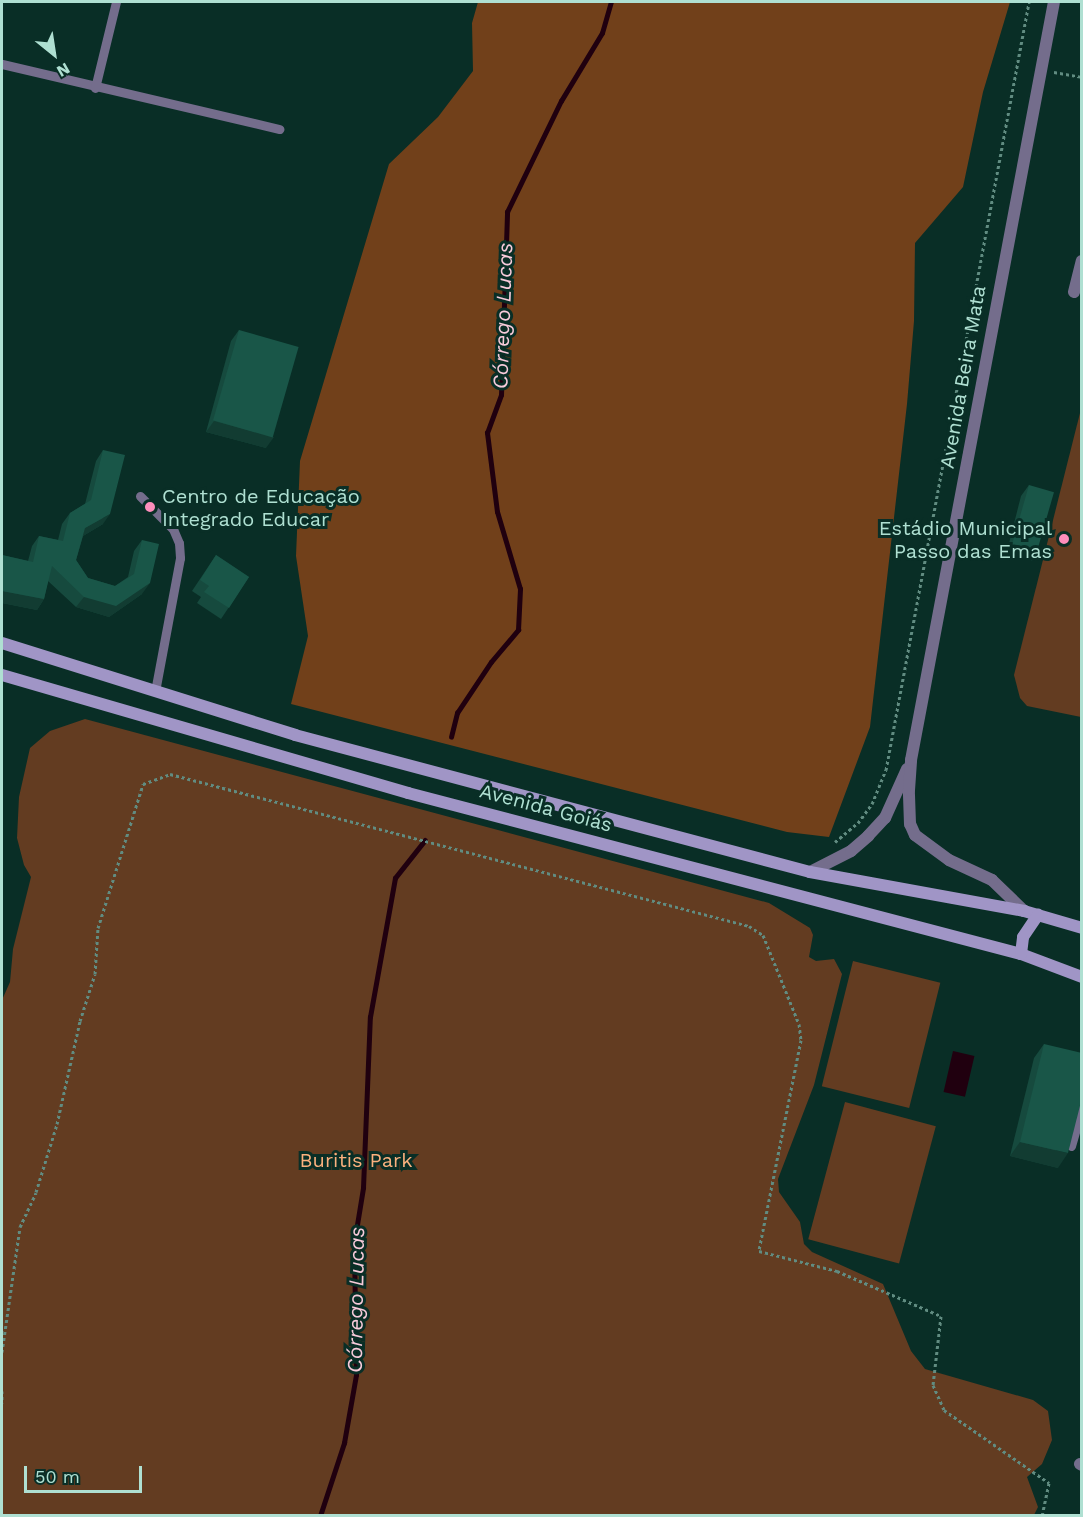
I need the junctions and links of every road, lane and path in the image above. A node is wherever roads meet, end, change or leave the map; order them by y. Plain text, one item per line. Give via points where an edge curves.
1 (116, 2) edge
2 (1029, 2) edge
3 (1054, 2) edge
4 (2, 64) edge
5 (1041, 69) junction
6 (1082, 77) edge
7 (95, 87) junction
8 (279, 129) dead end
9 (1082, 261) edge
10 (1074, 291) dead end
11 (140, 496) dead end
12 (2, 644) edge
13 (2, 675) edge
14 (155, 691) junction
15 (911, 760) junction
16 (827, 849) dead end
17 (810, 872) junction
18 (1024, 911) junction
19 (1038, 915) junction
20 (1082, 927) edge
21 (1021, 954) junction
22 (1082, 977) edge
23 (1082, 1108) edge
24 (1071, 1146) edge
25 (2, 1352) edge
26 (2, 1390) edge
27 (2, 1403) edge
28 (1042, 1515) edge

1 - 7 lane
2 - 16 path via 886,770 872,804 858,823
3 - 5 street, Avenida Beira Mata
4 - 7 lane
5 - 6 path
5 - 15 street, Avenida Beira Mata
7 - 8 lane
9 - 10 street
11 - 14 lane via 173,529 179,543 180,558
12 - 14 main road, Avenida Goiás
13 - 21 main road, Avenida Goiás via 408,793
14 - 17 main road, Avenida Goiás via 296,735
15 - 17 street, Avenida Beira Mata via 885,818 851,851
15 - 18 street, Avenida Beira Mata via 909,812 915,835 949,860 992,880
17 - 18 main road, Avenida Goiás
18 - 19 main road, Avenida Goiás
19 - 20 main road, Avenida Goiás
19 - 21 main road via 1023,937
21 - 22 main road, Avenida Goiás
23 - 24 lane
25 - 28 path via 20,1227 36,1192 57,1124 82,1012 96,974 98,928 143,784 170,774 749,926 763,935 799,1024 801,1040 759,1251 837,1271 941,1316 933,1385 944,1410 1049,1483
26 - 27 path

